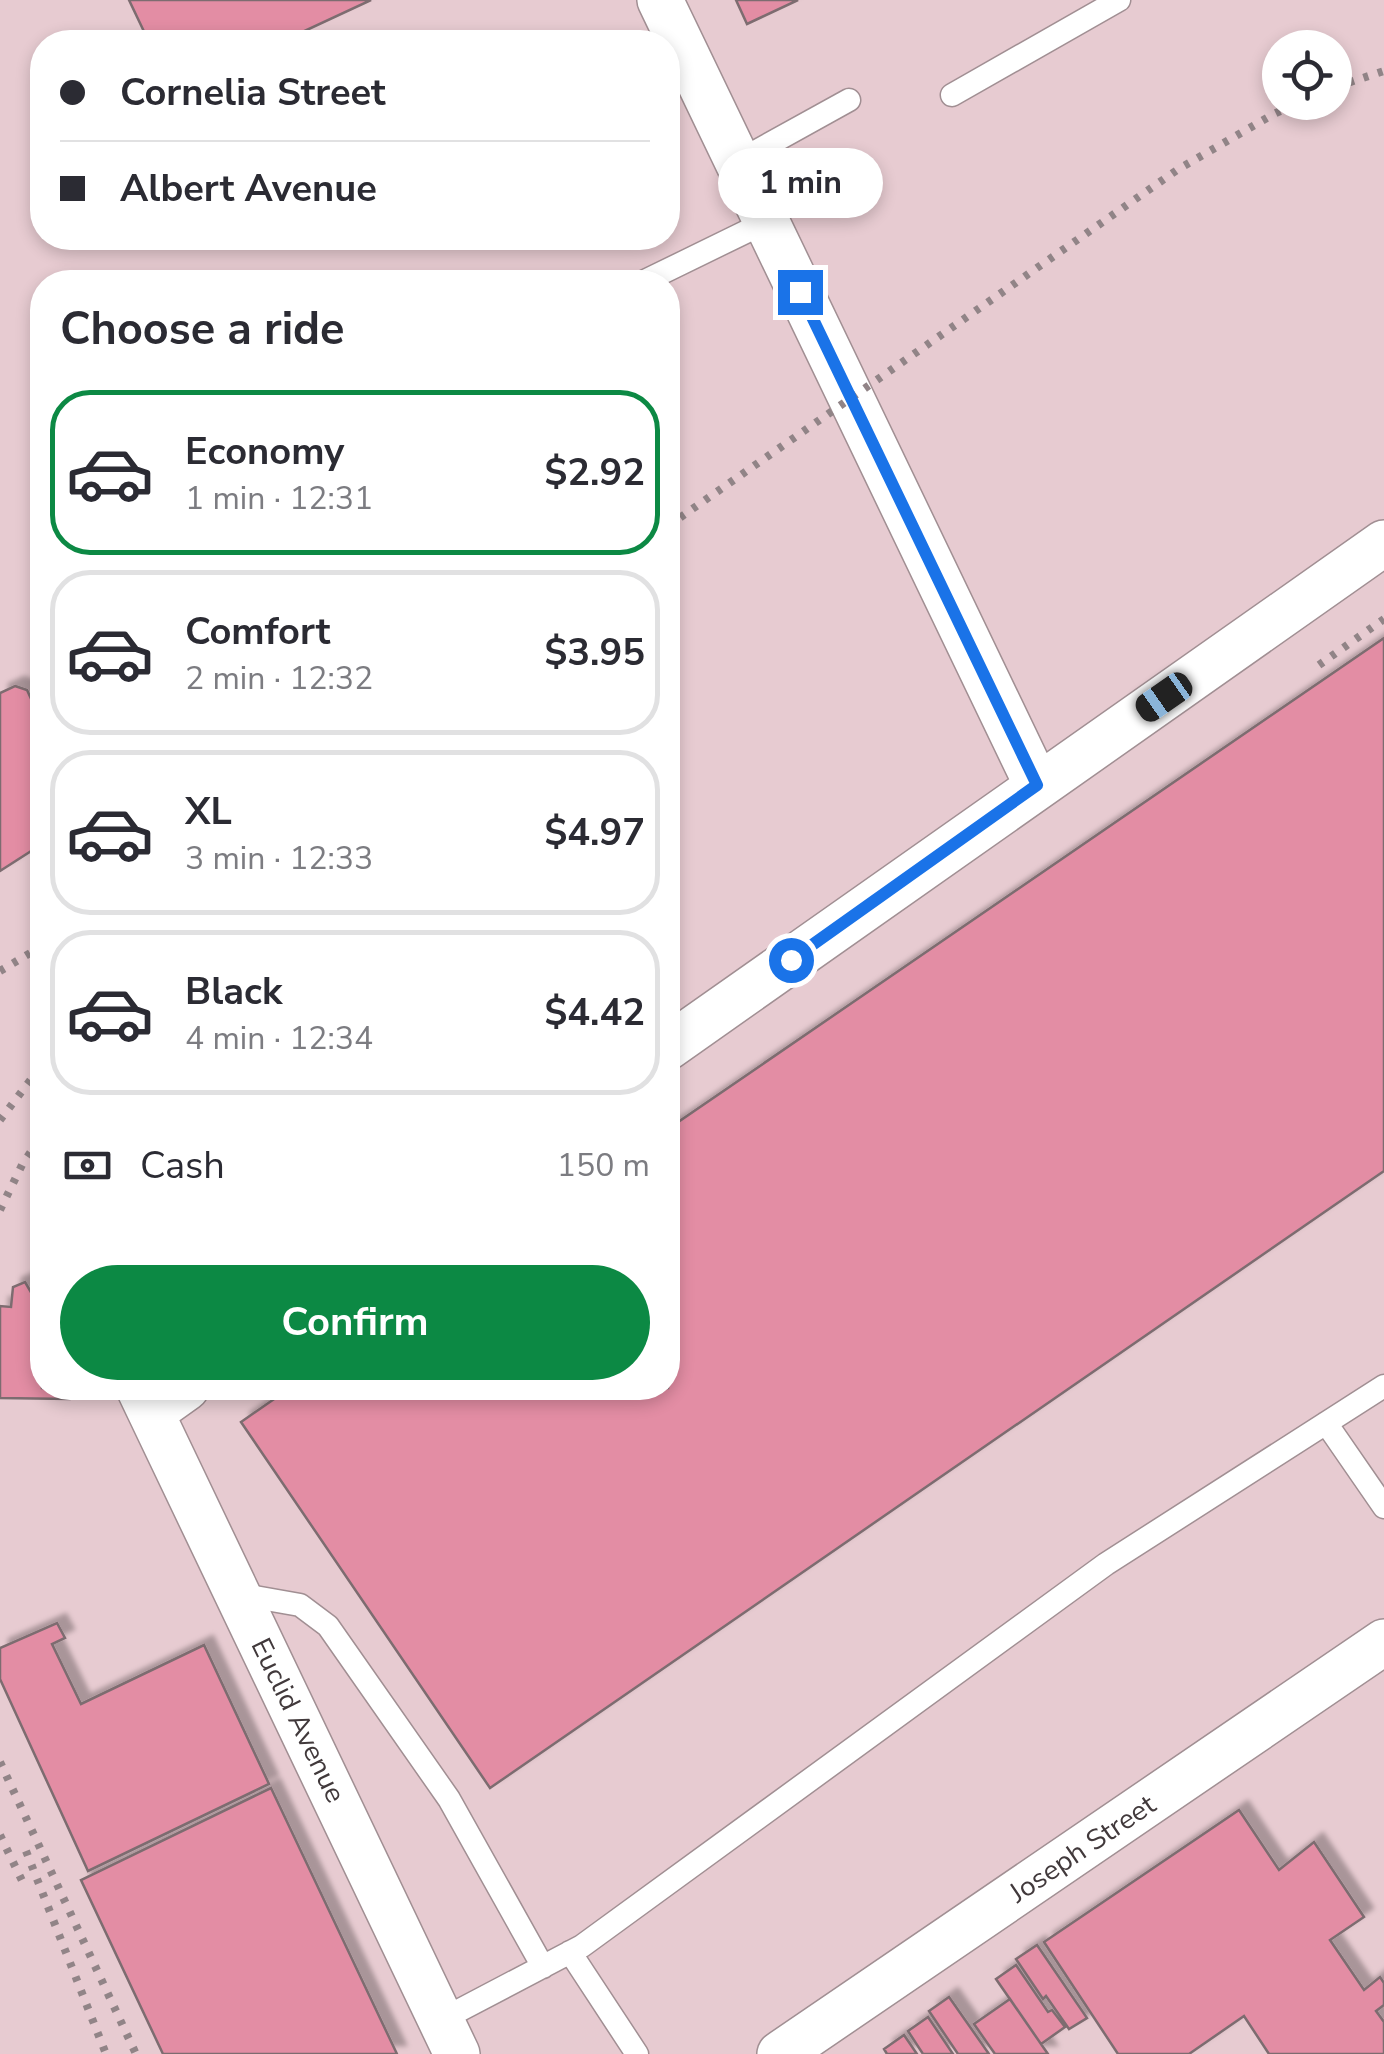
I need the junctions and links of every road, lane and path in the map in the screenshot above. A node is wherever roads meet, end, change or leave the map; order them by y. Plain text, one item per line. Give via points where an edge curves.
1 (660, 0) edge
2 (1119, 0) edge
3 (674, 30) edge
4 (680, 42) edge
5 (952, 95) dead end
6 (849, 100) dead end
7 (737, 162) junction
8 (766, 222) junction
9 (668, 270) edge
10 (1384, 544) edge
11 (1037, 785) junction
12 (680, 1038) edge
13 (1384, 1386) edge
14 (160, 1400) edge
15 (1326, 1423) junction
16 (1384, 1508) edge
17 (238, 1594) junction
18 (1384, 1642) edge
19 (570, 1952) junction
20 (543, 1967) junction
21 (449, 2037) edge
22 (637, 2054) edge
23 (780, 2054) edge

1 - 3 street
2 - 5 lane
4 - 7 street
6 - 7 lane
7 - 8 street
8 - 9 lane
8 - 11 street
10 - 11 street
11 - 12 street
13 - 15 lane
14 - 17 street, Euclid Avenue
15 - 16 lane
15 - 19 lane via 1106,1564
17 - 20 lane via 300,1605 328,1626 450,1799
17 - 21 street, Euclid Avenue
18 - 23 street, Joseph Street
19 - 20 lane
19 - 22 lane
20 - 21 lane

